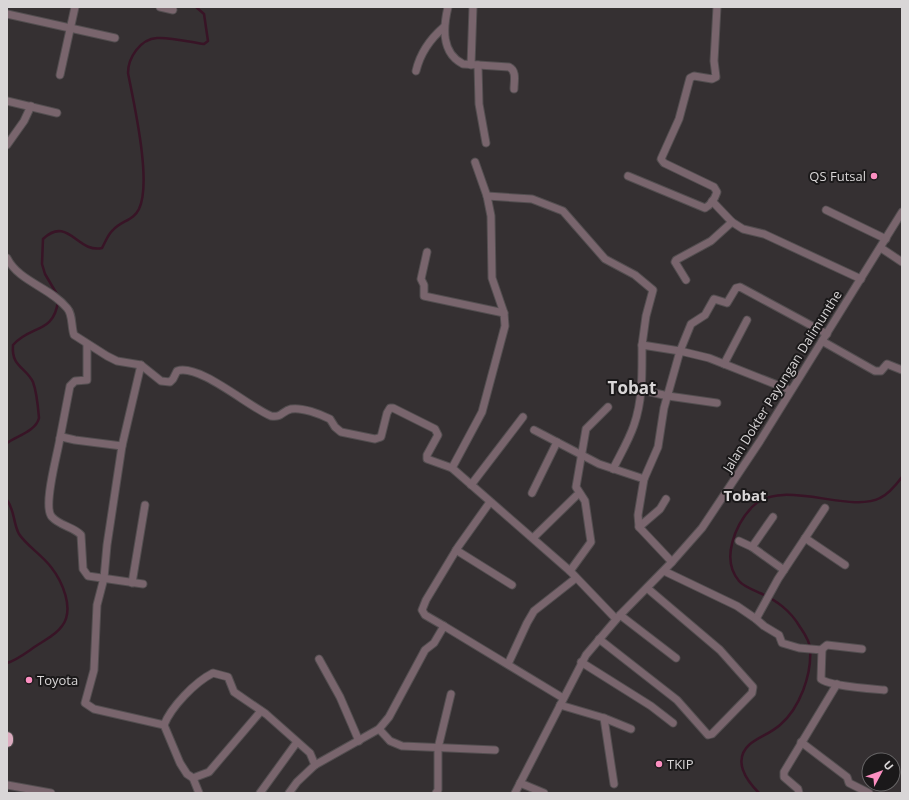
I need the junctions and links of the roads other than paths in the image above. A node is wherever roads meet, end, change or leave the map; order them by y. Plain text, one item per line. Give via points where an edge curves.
1 (75, 7) edge
2 (160, 7) edge
3 (448, 7) edge
4 (473, 7) edge
5 (717, 7) edge
6 (173, 10) dead end
7 (7, 14) edge
8 (444, 27) junction
9 (70, 28) junction
10 (115, 38) dead end
11 (475, 65) junction
12 (416, 71) dead end
13 (60, 75) dead end
14 (514, 89) dead end
15 (7, 101) edge
16 (31, 106) junction
17 (57, 113) dead end
18 (486, 143) dead end
19 (7, 145) edge
20 (475, 162) dead end
21 (628, 176) dead end
22 (487, 196) junction
23 (712, 201) junction
24 (826, 210) dead end
25 (902, 212) edge
26 (732, 222) junction
27 (886, 239) junction
28 (881, 248) junction
29 (427, 252) dead end
30 (7, 258) edge
31 (902, 262) edge
32 (861, 278) junction
33 (686, 280) dead end
34 (504, 313) junction
35 (747, 320) dead end
36 (827, 334) junction
37 (822, 341) junction
38 (87, 345) junction
39 (642, 345) junction
40 (680, 351) junction
41 (140, 364) junction
42 (724, 364) junction
43 (902, 370) edge
44 (642, 390) junction
45 (790, 390) junction
46 (668, 396) junction
47 (717, 403) dead end
48 (608, 407) dead end
49 (523, 417) dead end
50 (534, 430) dead end
51 (60, 438) junction
52 (556, 442) junction
53 (122, 446) junction
54 (582, 455) junction
55 (452, 468) junction
56 (613, 470) junction
57 (644, 479) junction
58 (471, 485) junction
59 (532, 493) dead end
60 (576, 496) dead end
61 (666, 499) dead end
62 (490, 502) junction
63 (144, 505) dead end
64 (825, 508) dead end
65 (773, 517) dead end
66 (639, 527) junction
67 (532, 538) junction
68 (805, 538) junction
69 (738, 541) dead end
70 (752, 547) junction
71 (456, 550) junction
72 (672, 562) junction
73 (845, 565) dead end
74 (664, 570) junction
75 (784, 570) junction
76 (570, 572) junction
77 (104, 578) junction
78 (576, 578) junction
79 (132, 583) junction
80 (143, 584) dead end
81 (512, 585) dead end
82 (647, 588) junction
83 (618, 617) junction
84 (756, 619) junction
85 (444, 626) junction
86 (599, 640) junction
87 (862, 649) dead end
88 (822, 650) junction
89 (676, 658) dead end
90 (319, 659) dead end
91 (581, 662) junction
92 (508, 664) junction
93 (837, 684) junction
94 (884, 690) dead end
95 (451, 694) dead end
96 (561, 702) junction
97 (261, 711) junction
98 (604, 718) junction
99 (673, 723) dead end
100 (164, 725) junction
101 (379, 729) junction
102 (630, 729) dead end
103 (7, 738) edge
104 (7, 741) edge
105 (359, 741) junction
106 (297, 742) junction
107 (801, 742) junction
108 (438, 748) junction
109 (495, 750) dead end
110 (316, 765) junction
111 (193, 778) junction
112 (520, 783) junction
113 (614, 784) dead end
114 (7, 785) edge
115 (50, 793) edge
116 (199, 793) edge
117 (260, 793) edge
118 (289, 793) edge
119 (436, 793) edge
120 (515, 793) edge
121 (544, 793) edge
122 (799, 793) edge
123 (869, 793) edge

1 - 9 street
2 - 6 street
3 - 8 street
4 - 11 street
5 - 23 street via 714,61 716,77 712,80 694,76 690,78 679,119 661,159 664,163 714,187 717,192
7 - 9 street
8 - 11 street via 449,50 459,62
8 - 12 street via 426,47
9 - 10 street
9 - 13 street
11 - 14 street via 513,69
11 - 18 street
15 - 16 street
16 - 17 street
16 - 19 street
20 - 22 street
21 - 23 street via 705,208
22 - 34 street via 491,216 492,278
22 - 39 street via 525,198 563,211 605,259 635,275 652,290
23 - 26 street
24 - 27 street
25 - 27 street, Jalan Dokter Payungan Dalimunthe
26 - 32 street via 743,229 780,241
26 - 33 street via 705,244 676,260
27 - 28 street, Jalan Dokter Payungan Dalimunthe
28 - 31 street
28 - 32 street, Jalan Dokter Payungan Dalimunthe
29 - 34 street via 421,279 424,296
30 - 38 street via 17,272 63,304 70,313 74,335
32 - 36 street, Jalan Dokter Payungan Dalimunthe
34 - 55 street via 502,341 482,412
35 - 42 street
36 - 37 street, Jalan Dokter Payungan Dalimunthe
36 - 40 street via 737,286 728,302 714,299 705,315 693,322
37 - 43 street via 875,371 881,371 887,364
37 - 45 street, Jalan Dokter Payungan Dalimunthe
38 - 41 street via 118,361
38 - 51 street via 87,380 75,382 70,386
39 - 40 street
39 - 44 street
40 - 42 street
40 - 46 street
41 - 53 street
41 - 55 street via 161,381 170,382 177,371 182,369 218,383 271,416 277,417 292,408 322,415 330,419 341,432 375,439 381,437 387,413 393,408 435,429 438,435 427,455 428,459
42 - 45 street
44 - 46 street
44 - 56 street via 634,427
45 - 72 street, Jalan Dokter Payungan Dalimunthe via 760,441 708,519
46 - 47 street
46 - 57 street via 658,447
48 - 54 street via 586,429
49 - 58 street
50 - 52 street
51 - 53 street
51 - 77 street via 48,511 54,519 81,535 85,573 92,577
52 - 54 street
52 - 59 street
53 - 77 street
54 - 56 street
54 - 76 street via 576,487 585,501 591,542
55 - 58 street
56 - 57 street
57 - 66 street via 638,515
58 - 62 street
60 - 67 street
61 - 66 street via 660,510
62 - 67 street
62 - 71 street
63 - 79 street
64 - 68 street
65 - 70 street
66 - 72 street
67 - 76 street
68 - 73 street
68 - 75 street
69 - 70 street
70 - 75 street
71 - 81 street
71 - 85 street via 422,610 425,615
72 - 74 street, Jalan Dokter Payungan Dalimunthe
74 - 82 street, Jalan Dokter Payungan Dalimunthe
74 - 84 street via 737,606
75 - 84 street
76 - 78 street
77 - 79 street
77 - 100 street via 97,605 94,670 86,706
78 - 83 street
78 - 92 street via 534,611
79 - 80 street
82 - 83 street, Jalan Dokter Payungan Dalimunthe
82 - 86 street via 720,650 753,687 752,693 712,734 708,735 677,700
83 - 86 street, Jalan Dokter Payungan Dalimunthe
83 - 89 street
84 - 88 street via 779,635 782,643
85 - 92 street
85 - 101 street via 434,643 425,650 389,717
86 - 91 street, Jalan Dokter Payungan Dalimunthe
87 - 88 street via 827,645
88 - 93 street via 821,679 823,682
90 - 105 street via 340,697
91 - 96 street, Jalan Dokter Payungan Dalimunthe
91 - 99 street via 651,706
92 - 96 street
93 - 94 street
93 - 107 street
95 - 108 street
96 - 98 street
96 - 112 street, Jalan Dokter Payungan Dalimunthe
97 - 100 street via 234,692 228,677 218,673 200,681 183,698
97 - 106 street
97 - 111 street via 209,772
98 - 102 street
98 - 113 street
100 - 111 street via 183,770
101 - 105 street
101 - 108 street via 396,744
103 - 104 highway
105 - 110 street
106 - 110 street via 310,752
106 - 117 street
107 - 122 street via 783,774
107 - 123 street via 847,777 849,784
108 - 109 street
108 - 119 street
110 - 118 street
111 - 116 street
112 - 120 street, Jalan Dokter Payungan Dalimunthe
112 - 121 street
114 - 115 street

